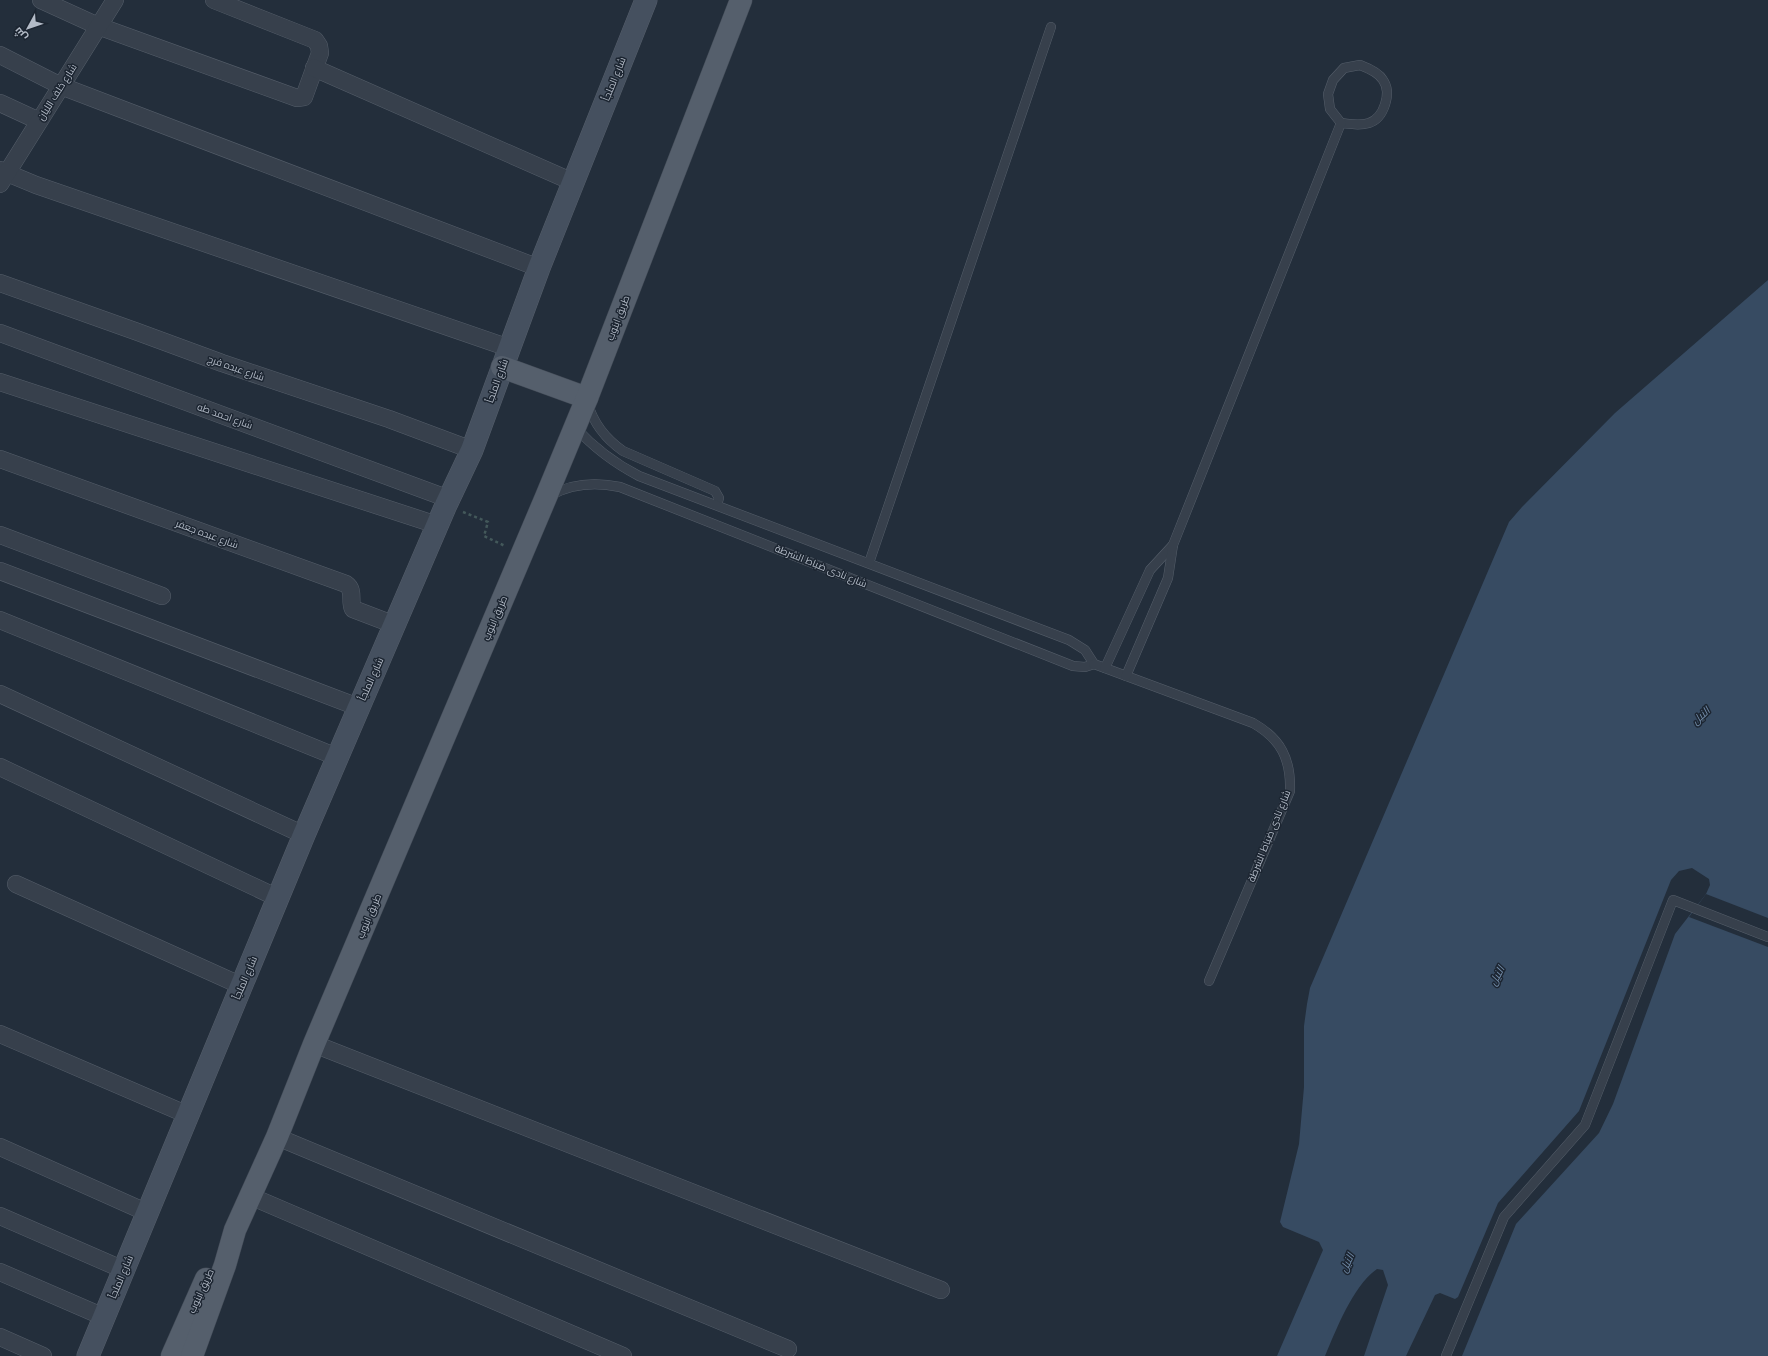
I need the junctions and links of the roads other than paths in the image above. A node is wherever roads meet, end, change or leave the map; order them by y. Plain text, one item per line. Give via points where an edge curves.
1 (41, 0) edge
2 (113, 0) edge
3 (214, 0) edge
4 (646, 0) edge
5 (741, 0) edge
6 (98, 26) junction
7 (1051, 27) dead end
8 (0, 55) edge
9 (314, 68) junction
10 (61, 86) junction
11 (0, 103) edge
12 (39, 121) junction
13 (1341, 123) junction
14 (2, 176) edge
15 (573, 182) junction
16 (538, 268) junction
17 (0, 283) edge
18 (0, 332) edge
19 (508, 362) junction
20 (0, 382) edge
21 (587, 398) junction
22 (575, 427) junction
23 (472, 450) junction
24 (0, 459) edge
25 (674, 489) junction
26 (546, 497) junction
27 (454, 505) junction
28 (667, 506) junction
29 (717, 506) junction
30 (437, 525) junction
31 (0, 535) edge
32 (1173, 545) junction
33 (868, 563) junction
34 (0, 571) edge
35 (162, 596) dead end
36 (0, 620) edge
37 (395, 625) junction
38 (1094, 664) junction
39 (1104, 668) junction
40 (1126, 676) junction
41 (0, 694) edge
42 (358, 707) junction
43 (337, 757) junction
44 (0, 767) edge
45 (304, 835) junction
46 (16, 884) dead end
47 (278, 898) junction
48 (1768, 937) edge
49 (1209, 981) dead end
50 (242, 986) junction
51 (0, 1034) edge
52 (314, 1044) junction
53 (188, 1115) junction
54 (277, 1137) junction
55 (0, 1147) edge
56 (250, 1196) junction
57 (148, 1213) junction
58 (0, 1216) edge
59 (235, 1230) junction
60 (124, 1270) junction
61 (0, 1272) edge
62 (941, 1290) dead end
63 (104, 1317) junction
64 (0, 1337) edge
65 (788, 1349) dead end
66 (43, 1356) edge
67 (88, 1356) edge
68 (172, 1356) edge
69 (192, 1356) edge
70 (623, 1356) edge
71 (1446, 1356) edge

1 - 6 street
2 - 6 street, شارع خلف الليان
3 - 9 street via 315,40 320,53
4 - 15 street, شارع الملجأ
5 - 21 main road, طريق ابنوب
6 - 9 street via 297,98 304,97
6 - 10 street, شارع خلف الليان
7 - 33 lane
8 - 10 street
9 - 15 street
10 - 12 street, شارع خلف الليان
10 - 16 street
11 - 12 street
12 - 14 street, شارع خلف الليان
13 - 13 lane via 1371,123 1383,111 1387,95 1384,81 1372,70 1360,65 1344,68 1333,80 1328,94 1330,109
13 - 32 lane
14 - 19 street via 36,185
15 - 16 street, شارع الملجأ
16 - 19 street, شارع الملجأ
17 - 23 street, شارع عبده فرج
18 - 27 street, شارع احمد طه
19 - 21 main road via 558,388
19 - 23 street, شارع الملجأ
20 - 30 street
21 - 22 main road, طريق ابنوب
21 - 29 lane via 596,424 613,444 623,451 715,491 719,498
22 - 25 lane, شارع نادى ضباط الشرطة via 614,462 639,476
22 - 26 main road, طريق ابنوب
23 - 27 street, شارع الملجأ
24 - 37 street, شارع عبده جعفر via 346,584 352,591 353,609
25 - 28 lane
25 - 29 lane, شارع نادى ضباط الشرطة
26 - 28 lane, شارع نادى ضباط الشرطة via 570,487 595,484 620,487
26 - 52 main road, طريق ابنوب
27 - 30 street, شارع الملجأ
28 - 38 lane, شارع نادى ضباط الشرطة via 1073,666 1085,667
29 - 33 lane, شارع نادى ضباط الشرطة
30 - 37 street, شارع الملجأ
31 - 35 street
32 - 39 lane via 1150,570
32 - 40 lane via 1168,578
33 - 38 lane, شارع نادى ضباط الشرطة via 1069,640 1085,650
34 - 42 street
36 - 43 street
37 - 42 street, شارع الملجأ
38 - 39 lane, شارع نادى ضباط الشرطة
39 - 40 lane, شارع نادى ضباط الشرطة
40 - 49 lane, شارع نادى ضباط الشرطة via 1258,726 1280,746 1289,768 1290,791
41 - 45 street
42 - 43 street, شارع الملجأ
43 - 45 street, شارع الملجأ
44 - 47 street
45 - 47 street, شارع الملجأ
46 - 50 street
47 - 50 street, شارع الملجأ
48 - 71 lane via 1673,900 1585,1125 1504,1217
50 - 53 street, شارع الملجأ
51 - 53 street
52 - 54 main road, طريق ابنوب
52 - 62 street
53 - 57 street, شارع الملجأ
54 - 56 main road, طريق ابنوب
54 - 65 street
55 - 57 street
56 - 59 main road, طريق ابنوب
56 - 70 street
57 - 60 street, شارع الملجأ
58 - 60 street
59 - 68 main road, طريق ابنوب via 215,1261
59 - 69 main road, طريق ابنوب via 225,1266
60 - 63 street, شارع الملجأ
61 - 63 street
63 - 67 street, شارع الملجأ
64 - 66 street

